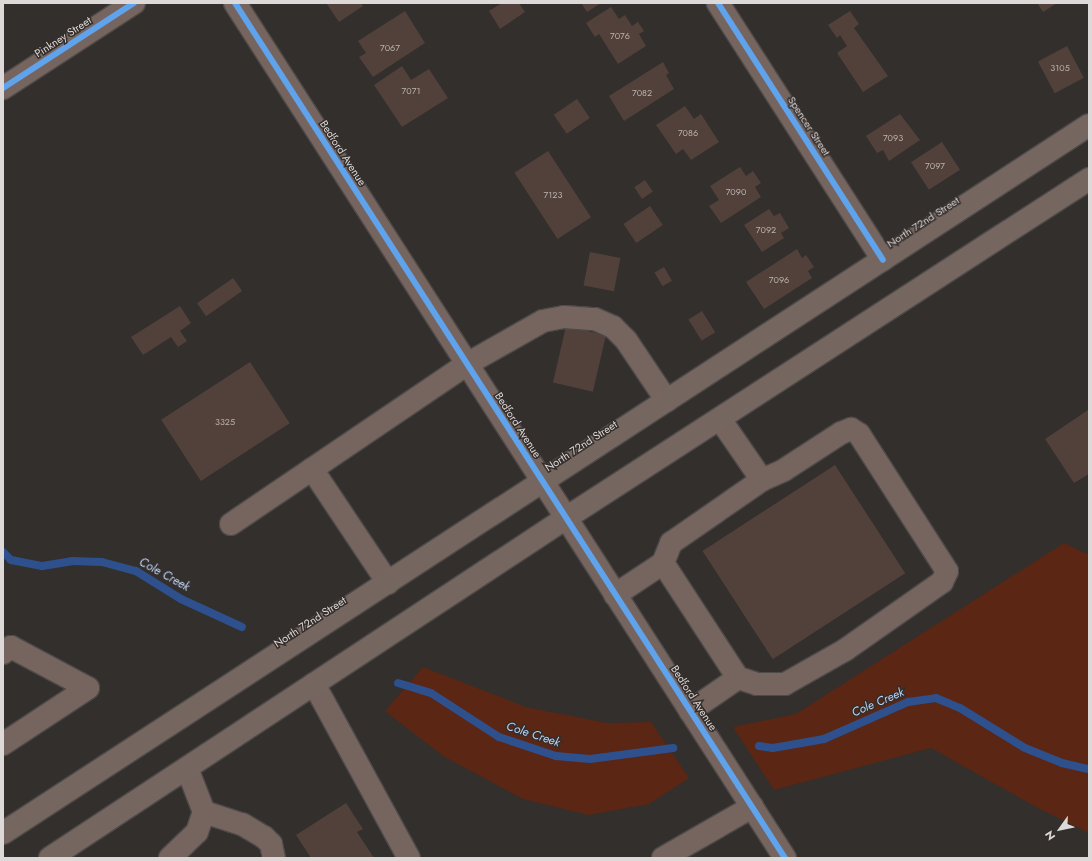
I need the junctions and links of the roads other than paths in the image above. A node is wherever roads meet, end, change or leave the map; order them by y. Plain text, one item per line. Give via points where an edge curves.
1 (134, 3) edge
2 (235, 3) edge
3 (718, 3) edge
4 (3, 88) edge
5 (1089, 125) edge
6 (1089, 180) edge
7 (883, 260) junction
8 (467, 364) junction
9 (667, 402) junction
10 (720, 419) junction
11 (312, 469) junction
12 (762, 480) junction
13 (543, 482) junction
14 (566, 518) junction
15 (232, 524) dead end
16 (663, 563) junction
17 (388, 583) junction
18 (615, 595) junction
19 (3, 653) edge
20 (738, 678) junction
21 (314, 684) junction
22 (690, 710) junction
23 (3, 744) edge
24 (187, 768) junction
25 (752, 807) junction
26 (204, 812) junction
27 (3, 833) edge
28 (50, 858) edge
29 (170, 858) edge
30 (274, 858) edge
31 (409, 858) edge
32 (663, 858) edge
33 (785, 858) edge

1 - 4 street, Pinkney Street
2 - 8 street, Bedford Avenue
3 - 7 street, Spencer Street
5 - 7 main road, North 72nd Street
6 - 10 main road
7 - 9 main road, North 72nd Street
8 - 9 street via 543,321 564,317 595,319 613,327 626,340
8 - 11 street
8 - 13 street, Bedford Avenue
9 - 13 main road, North 72nd Street
10 - 12 street
10 - 14 main road
11 - 15 street
11 - 17 street
12 - 16 street via 670,543
12 - 20 street via 784,470 851,429 859,434 947,571 942,582 845,650 785,684 756,684
13 - 14 street, Bedford Avenue
13 - 17 main road, North 72nd Street
14 - 18 street, Bedford Avenue
14 - 21 main road
16 - 18 street
16 - 20 street
17 - 27 main road, North 72nd Street
18 - 22 street, Bedford Avenue
19 - 23 street via 11,647 88,688
20 - 22 street
21 - 24 main road
21 - 31 street
22 - 25 street, Bedford Avenue
24 - 26 street
24 - 28 main road
25 - 32 street
25 - 33 street, Bedford Avenue
26 - 29 street via 197,832
26 - 30 street via 242,824 264,837 271,844

